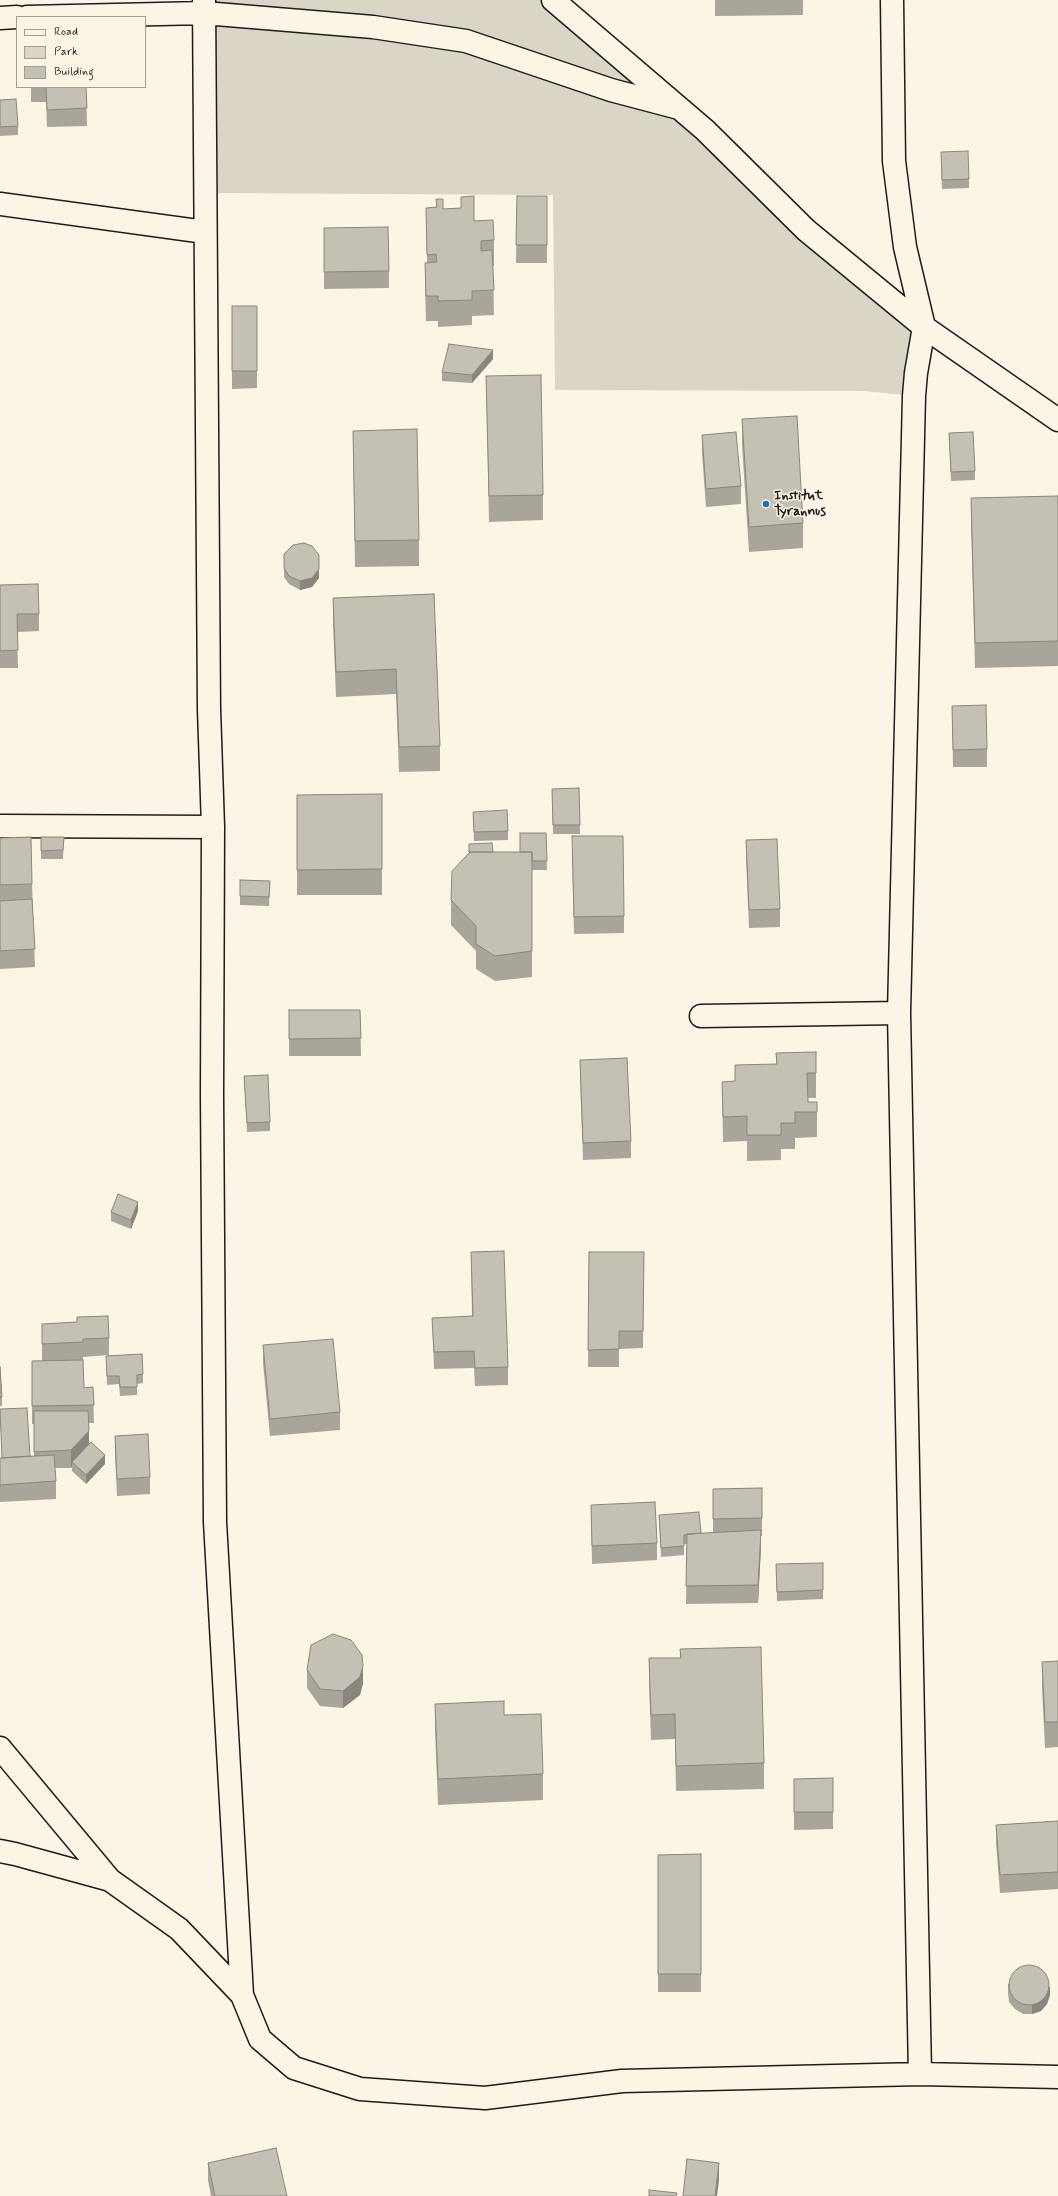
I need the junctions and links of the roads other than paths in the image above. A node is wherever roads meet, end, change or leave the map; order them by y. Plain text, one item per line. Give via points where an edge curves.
1 (553, 0) edge
2 (892, 0) edge
3 (204, 6) edge
4 (43, 16) edge
5 (0, 18) edge
6 (16, 18) edge
7 (679, 108) junction
8 (0, 204) edge
9 (205, 232) junction
10 (924, 327) junction
11 (1058, 420) edge
12 (0, 826) edge
13 (213, 826) junction
14 (898, 1013) junction
15 (701, 1016) dead end
16 (0, 1748) edge
17 (0, 1851) edge
18 (110, 1880) junction
19 (242, 1996) junction
20 (920, 2074) junction
21 (1058, 2077) edge

1 - 7 street
2 - 10 street via 894,161 905,248
3 - 4 street
3 - 7 street via 466,41 611,90
3 - 9 street
5 - 6 street
7 - 10 street via 705,130 806,230
8 - 9 street
9 - 13 street via 209,709
10 - 11 street
10 - 14 street via 914,396
12 - 13 street
13 - 19 street via 215,1522
14 - 15 street
14 - 20 street
16 - 18 street
17 - 18 street
18 - 19 street via 179,1929
19 - 20 street via 260,2040 294,2068 360,2090 485,2098 622,2082
20 - 21 street

